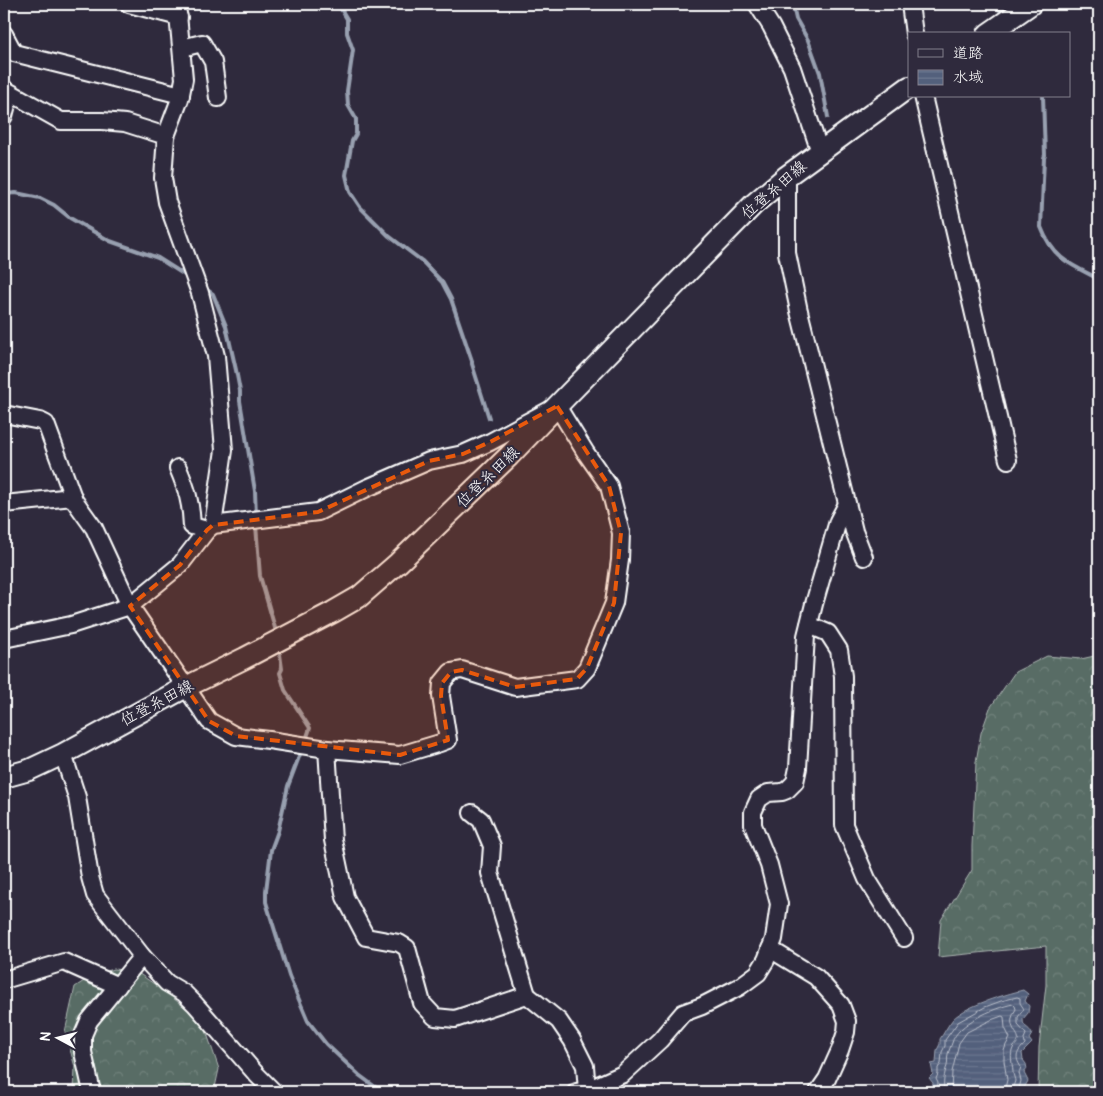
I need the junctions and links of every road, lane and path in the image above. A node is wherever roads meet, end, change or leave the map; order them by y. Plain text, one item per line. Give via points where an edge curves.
1 (129, 4) edge
2 (757, 4) edge
3 (910, 4) edge
4 (1031, 4) edge
5 (178, 10) edge
6 (914, 32) edge
7 (991, 32) edge
8 (6, 43) edge
9 (182, 48) junction
10 (908, 89) edge
11 (7, 91) edge
12 (181, 95) junction
13 (218, 98) dead end
14 (924, 98) edge
15 (4, 116) edge
16 (166, 136) junction
17 (820, 152) junction
18 (788, 176) junction
19 (557, 406) junction
20 (4, 414) edge
21 (1008, 460) dead end
22 (178, 468) dead end
23 (73, 497) junction
24 (4, 504) edge
25 (847, 504) junction
26 (210, 527) junction
27 (864, 557) dead end
28 (130, 606) junction
29 (809, 625) junction
30 (4, 639) edge
31 (186, 687) junction
32 (327, 749) junction
33 (63, 754) junction
34 (4, 777) edge
35 (472, 813) dead end
36 (904, 938) dead end
37 (770, 949) junction
38 (142, 956) junction
39 (4, 980) edge
40 (118, 986) junction
41 (527, 995) junction
42 (584, 1091) edge
43 (92, 1092) edge
44 (274, 1092) edge
45 (818, 1092) edge

1 - 5 street
2 - 17 street via 792,68
3 - 6 street
4 - 7 main road
5 - 9 street
8 - 12 street via 14,54
9 - 12 street via 184,79
9 - 13 street via 202,43 213,62
10 - 17 main road, 位登糸田線
11 - 15 street
11 - 16 street via 61,121 125,123
12 - 16 street
14 - 21 street
16 - 26 street via 163,178 168,202 200,293 216,356 224,450
17 - 18 main road, 位登糸田線
18 - 19 main road, 位登糸田線 via 754,204
18 - 25 street via 787,253
19 - 26 street via 463,454 429,461 318,512
19 - 31 main road, 位登糸田線 via 509,456 359,597
19 - 32 street via 610,486 621,533 614,603 587,668 576,679 515,686 462,670 451,672 442,683 441,696 448,740 400,755
20 - 23 street via 46,424
22 - 26 street via 188,492 192,526
23 - 24 street
23 - 28 street via 94,528
25 - 27 street
25 - 29 street via 838,521
26 - 28 street via 180,565
28 - 30 street via 71,625
28 - 31 street
29 - 36 street via 828,633 839,650 843,676 844,826 867,879
29 - 37 street via 798,768 794,782 787,790 768,793 759,799 753,812 753,825 769,865 779,904
31 - 32 street via 209,721 236,736
31 - 33 main road, 位登糸田線
32 - 41 street via 334,840 345,897 366,938 398,943 407,948 422,1003 435,1017 455,1019
33 - 34 main road, 位登糸田線 via 29,770
33 - 38 street via 77,797 95,895
35 - 41 street via 480,820 492,846 490,873
37 - 42 street via 758,973 739,987 682,1013 660,1040 623,1074
37 - 45 street via 816,977 841,1005 847,1020 840,1050
38 - 40 street
38 - 44 street via 167,983 190,998
39 - 40 street via 64,962
40 - 43 street via 89,1021 83,1035 82,1052
41 - 42 street via 559,1021 572,1040 585,1066

